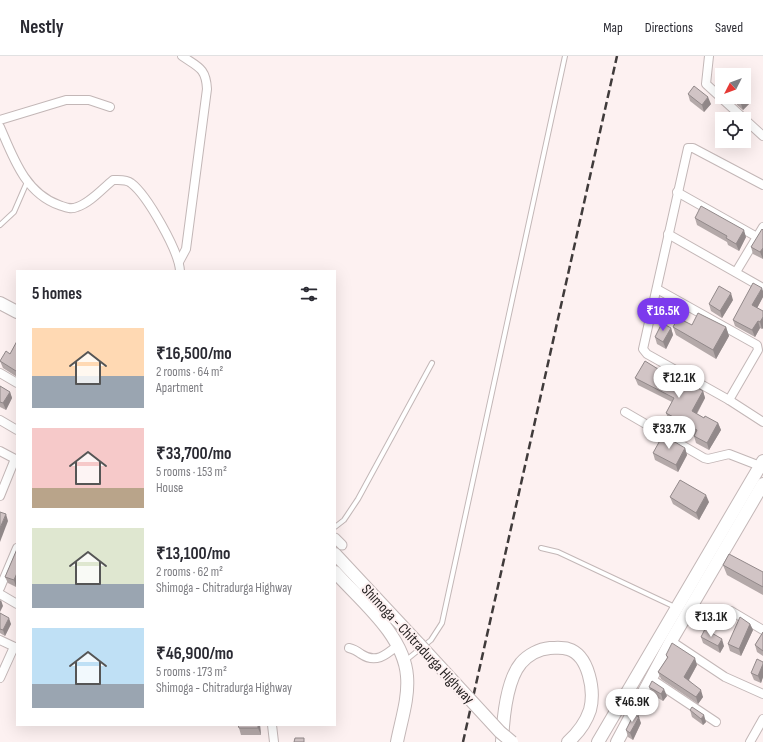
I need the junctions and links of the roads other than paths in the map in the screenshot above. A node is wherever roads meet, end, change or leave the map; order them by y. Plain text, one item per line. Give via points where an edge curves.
1 (182, 56) edge
2 (565, 56) edge
3 (709, 56) edge
4 (110, 107) dead end
5 (0, 120) edge
6 (0, 127) edge
7 (763, 136) edge
8 (27, 181) junction
9 (763, 185) edge
10 (677, 192) junction
11 (0, 225) edge
12 (761, 232) edge
13 (668, 234) junction
14 (179, 262) junction
15 (180, 270) edge
16 (736, 272) junction
17 (763, 288) edge
18 (657, 289) junction
19 (0, 303) edge
20 (16, 311) edge
21 (432, 363) dead end
22 (0, 373) edge
23 (16, 382) edge
24 (729, 400) junction
25 (625, 412) dead end
26 (0, 420) edge
27 (763, 422) edge
28 (16, 429) edge
29 (0, 451) edge
30 (16, 460) edge
31 (762, 463) edge
32 (763, 484) edge
33 (0, 496) edge
34 (336, 526) edge
35 (541, 548) dead end
36 (16, 550) edge
37 (338, 550) edge
38 (336, 573) edge
39 (0, 588) edge
40 (0, 594) edge
41 (16, 603) edge
42 (677, 608) junction
43 (731, 611) dead end
44 (763, 630) edge
45 (0, 640) edge
46 (671, 641) junction
47 (398, 646) junction
48 (16, 647) edge
49 (349, 648) dead end
50 (405, 661) junction
51 (0, 678) edge
52 (650, 678) junction
53 (763, 694) edge
54 (763, 719) edge
55 (716, 722) dead end
56 (272, 726) edge
57 (274, 742) edge
58 (397, 742) edge
59 (502, 742) edge
60 (512, 742) edge
61 (568, 742) edge
62 (598, 742) edge
63 (617, 742) edge
64 (750, 742) edge

1 - 14 street via 202,69 207,89 186,249
2 - 50 lane via 442,622 431,640
3 - 7 street via 706,84
4 - 5 street via 77,98
6 - 8 street via 13,158
8 - 11 lane via 14,212
8 - 14 street via 36,191 55,204 69,208 76,208 86,202 113,180 130,182 140,191 159,221
9 - 10 street via 688,148
10 - 12 street
10 - 13 street
12 - 16 street
13 - 16 street
13 - 18 street
14 - 15 street
16 - 17 street
18 - 24 street via 644,352
18 - 24 street via 757,345 758,350
19 - 20 main road
21 - 34 lane via 358,499 344,520
22 - 23 street
24 - 27 street
25 - 31 street via 704,458 729,454
26 - 28 street
29 - 30 street
30 - 33 street
31 - 42 main road
32 - 46 main road
35 - 42 lane via 558,552
36 - 39 street
37 - 60 main road, Shimoga - Chitradurga Highway, bridge via 418,644
38 - 47 main road via 389,631
40 - 41 street
42 - 62 main road
43 - 44 street
45 - 48 street
46 - 52 main road
46 - 53 street via 725,677
47 - 49 street via 385,656 375,659 367,658
47 - 50 main road
48 - 51 street
50 - 58 main road via 408,677 407,697
52 - 55 street
52 - 63 main road
54 - 64 street
56 - 57 street
59 - 61 main road via 512,683 520,664 530,655 544,649 557,648 569,649 582,660 589,672 591,688 590,710 576,735

